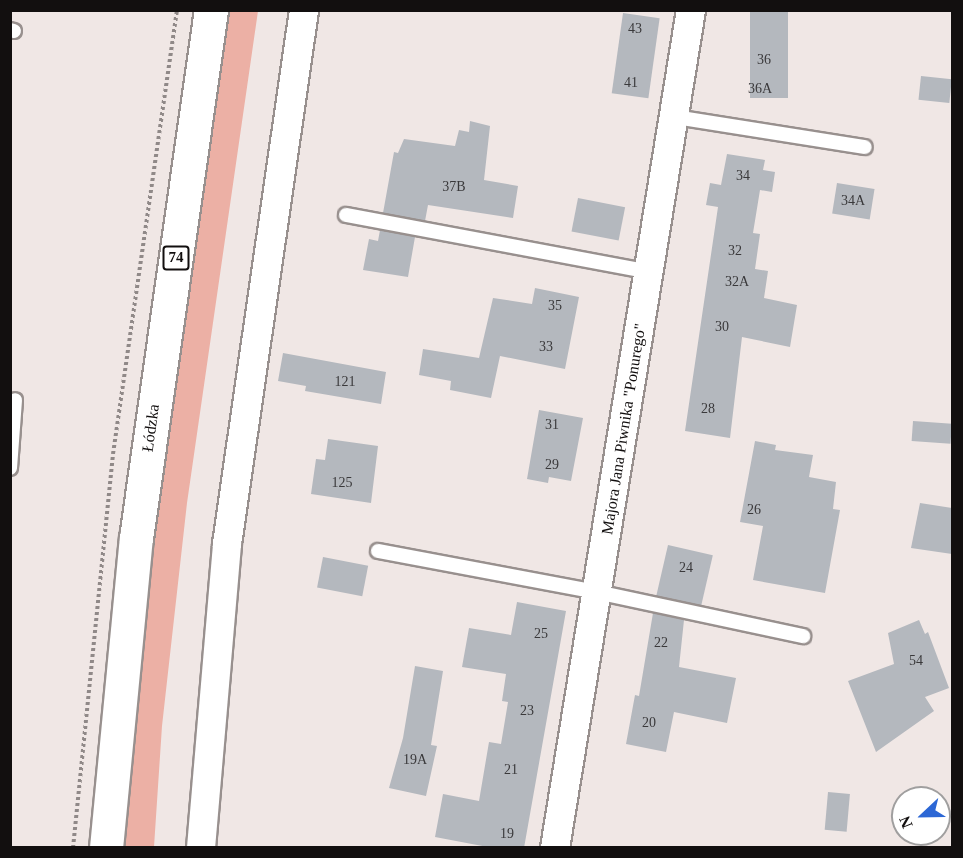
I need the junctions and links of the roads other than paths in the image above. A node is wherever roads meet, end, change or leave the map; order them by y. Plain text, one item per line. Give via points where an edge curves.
1 (212, 10) edge
2 (304, 10) edge
3 (691, 10) edge
4 (675, 117) junction
5 (865, 147) dead end
6 (346, 215) dead end
7 (650, 272) junction
8 (15, 400) dead end
9 (10, 468) edge
10 (378, 551) dead end
11 (597, 592) junction
12 (803, 636) dead end
13 (106, 848) edge
14 (201, 848) edge
15 (555, 848) edge

1 - 13 main road, Łódzka / 74 via 136,538
2 - 14 street via 227,544
3 - 4 street, Majora Jana Piwnika "Ponurego"
4 - 5 lane
4 - 7 street, Majora Jana Piwnika "Ponurego"
6 - 7 lane
7 - 11 street, Majora Jana Piwnika "Ponurego"
8 - 9 lane
10 - 11 lane
11 - 12 lane
11 - 15 street, Majora Jana Piwnika "Ponurego"

